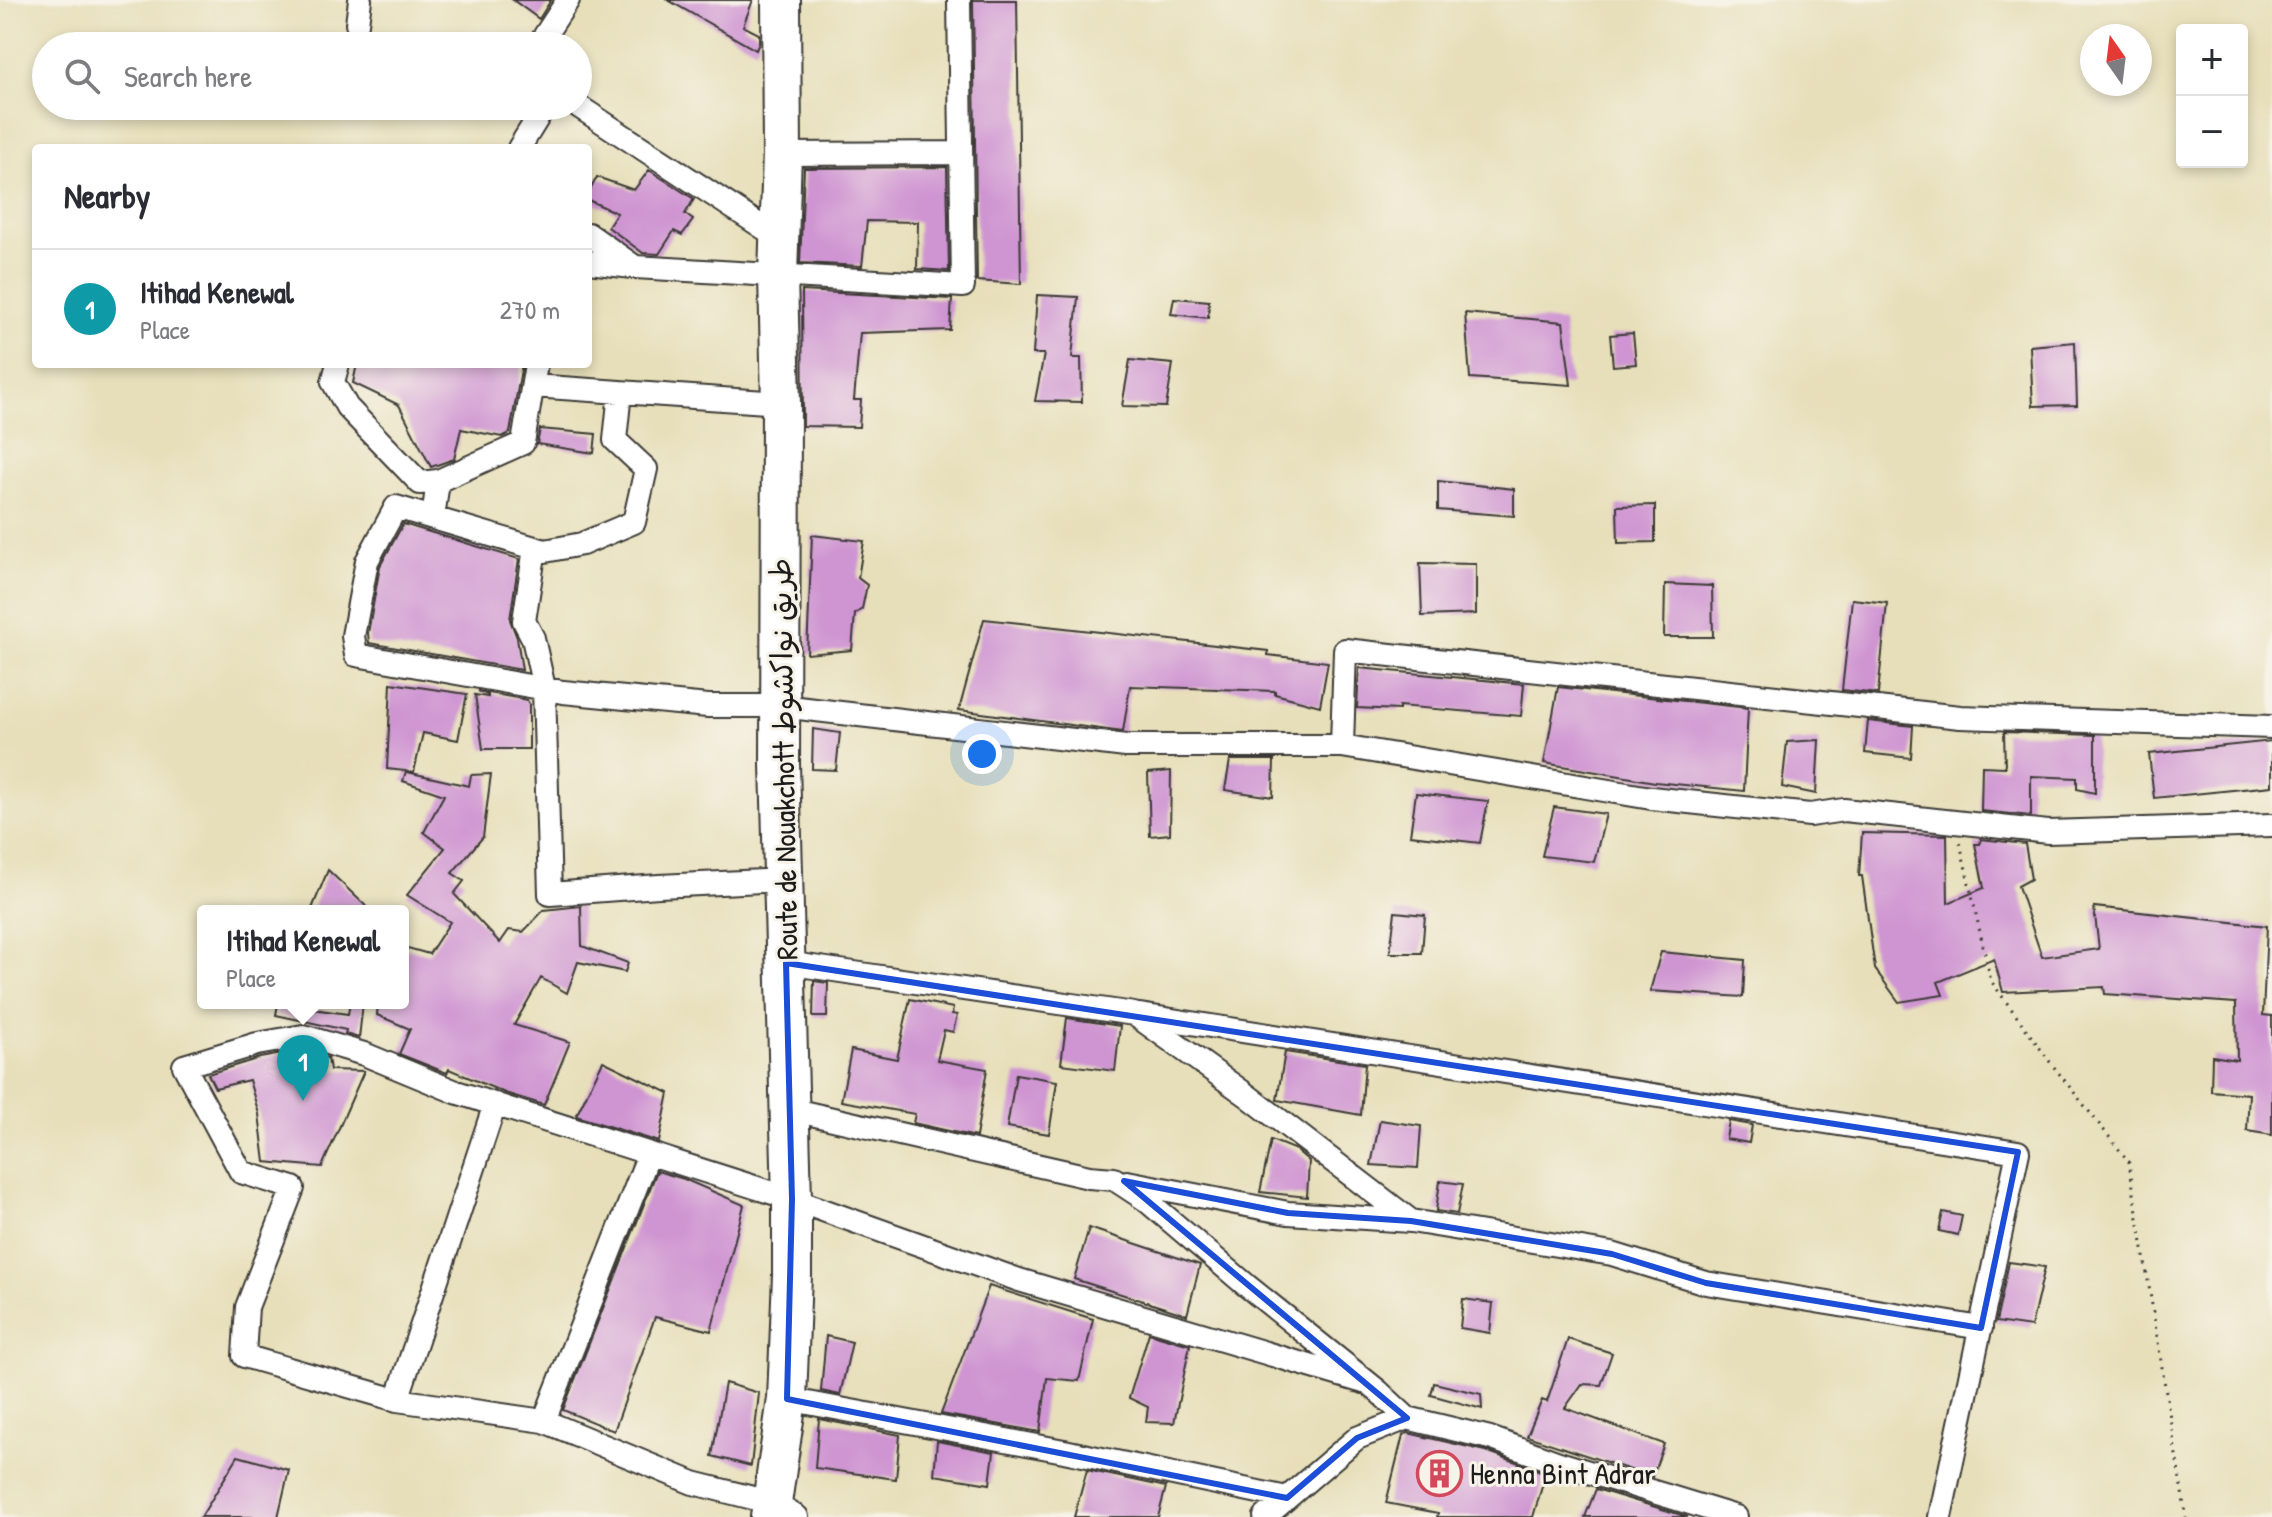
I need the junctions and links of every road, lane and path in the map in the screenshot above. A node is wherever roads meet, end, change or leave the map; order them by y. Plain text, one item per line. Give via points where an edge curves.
1 (360, 0) edge
2 (568, 0) edge
3 (781, 0) edge
4 (959, 0) edge
5 (357, 24) dead end
6 (547, 32) edge
7 (592, 117) edge
8 (536, 120) edge
9 (521, 144) edge
10 (960, 153) junction
11 (782, 154) junction
12 (592, 237) edge
13 (779, 257) junction
14 (592, 262) edge
15 (635, 267) junction
16 (337, 368) edge
17 (534, 375) edge
18 (620, 392) junction
19 (781, 403) junction
20 (438, 481) junction
21 (433, 518) junction
22 (535, 548) junction
23 (544, 688) junction
24 (781, 706) junction
25 (2272, 727) edge
26 (1342, 746) junction
27 (1956, 823) junction
28 (2272, 825) edge
29 (783, 880) junction
30 (786, 963) junction
31 (1134, 1014) junction
32 (495, 1104) junction
33 (789, 1109) junction
34 (649, 1154) junction
35 (1114, 1179) junction
36 (792, 1199) junction
37 (1411, 1221) junction
38 (1981, 1328) junction
39 (1367, 1383) junction
40 (787, 1399) junction
41 (397, 1400) junction
42 (1407, 1418) junction
43 (544, 1421) junction
44 (1287, 1498) junction
45 (780, 1512) edge
46 (1265, 1517) edge
47 (1736, 1517) edge
48 (1940, 1517) edge
49 (2186, 1517) edge

1 - 5 street
2 - 6 street
3 - 11 highway, Route de Nouakchott طريق نواكشوط
4 - 10 street
7 - 13 street
8 - 9 street
10 - 11 street
10 - 13 street via 963,286
11 - 13 highway, Route de Nouakchott طريق نواكشوط
12 - 15 street
13 - 15 street
13 - 19 highway, Route de Nouakchott طريق نواكشوط
14 - 15 street
16 - 20 street via 333,382 347,407 420,483
17 - 18 street
17 - 20 street via 523,443
18 - 19 street
18 - 22 street via 615,440 646,469 634,522 582,544
19 - 24 highway, Route de Nouakchott طريق نواكشوط
20 - 21 street
21 - 22 street
21 - 23 street via 396,507 367,561 353,636 356,655
22 - 23 street via 524,621
23 - 24 street via 708,706
23 - 29 street via 550,894
24 - 26 street via 1126,746
24 - 29 highway, Route de Nouakchott طريق نواكشوط
25 - 26 street via 1960,717 1345,650
26 - 27 street via 1651,798
27 - 28 street via 2048,832
27 - 49 path via 1991,981 2129,1162
29 - 30 highway, Route de Nouakchott طريق نواكشوط
30 - 31 street
30 - 33 highway, Route de Nouakchott طريق نواكشوط
31 - 37 street
31 - 38 street via 2018,1152
32 - 34 street
32 - 41 street
32 - 41 street via 303,1036 184,1066 241,1172 293,1188 247,1307 244,1356
33 - 35 street
33 - 36 highway, Route de Nouakchott طريق نواكشوط
34 - 36 street
34 - 43 street
35 - 37 street via 1288,1213
35 - 39 street
36 - 39 street via 1019,1280
36 - 40 highway, Route de Nouakchott طريق نواكشوط
37 - 38 street via 1612,1254 1706,1283
38 - 48 street
39 - 42 street
40 - 44 street
40 - 45 highway, Route de Nouakchott طريق نواكشوط
41 - 43 street
42 - 44 street via 1357,1438
42 - 47 street via 1490,1438
43 - 45 street via 693,1483
44 - 46 street

